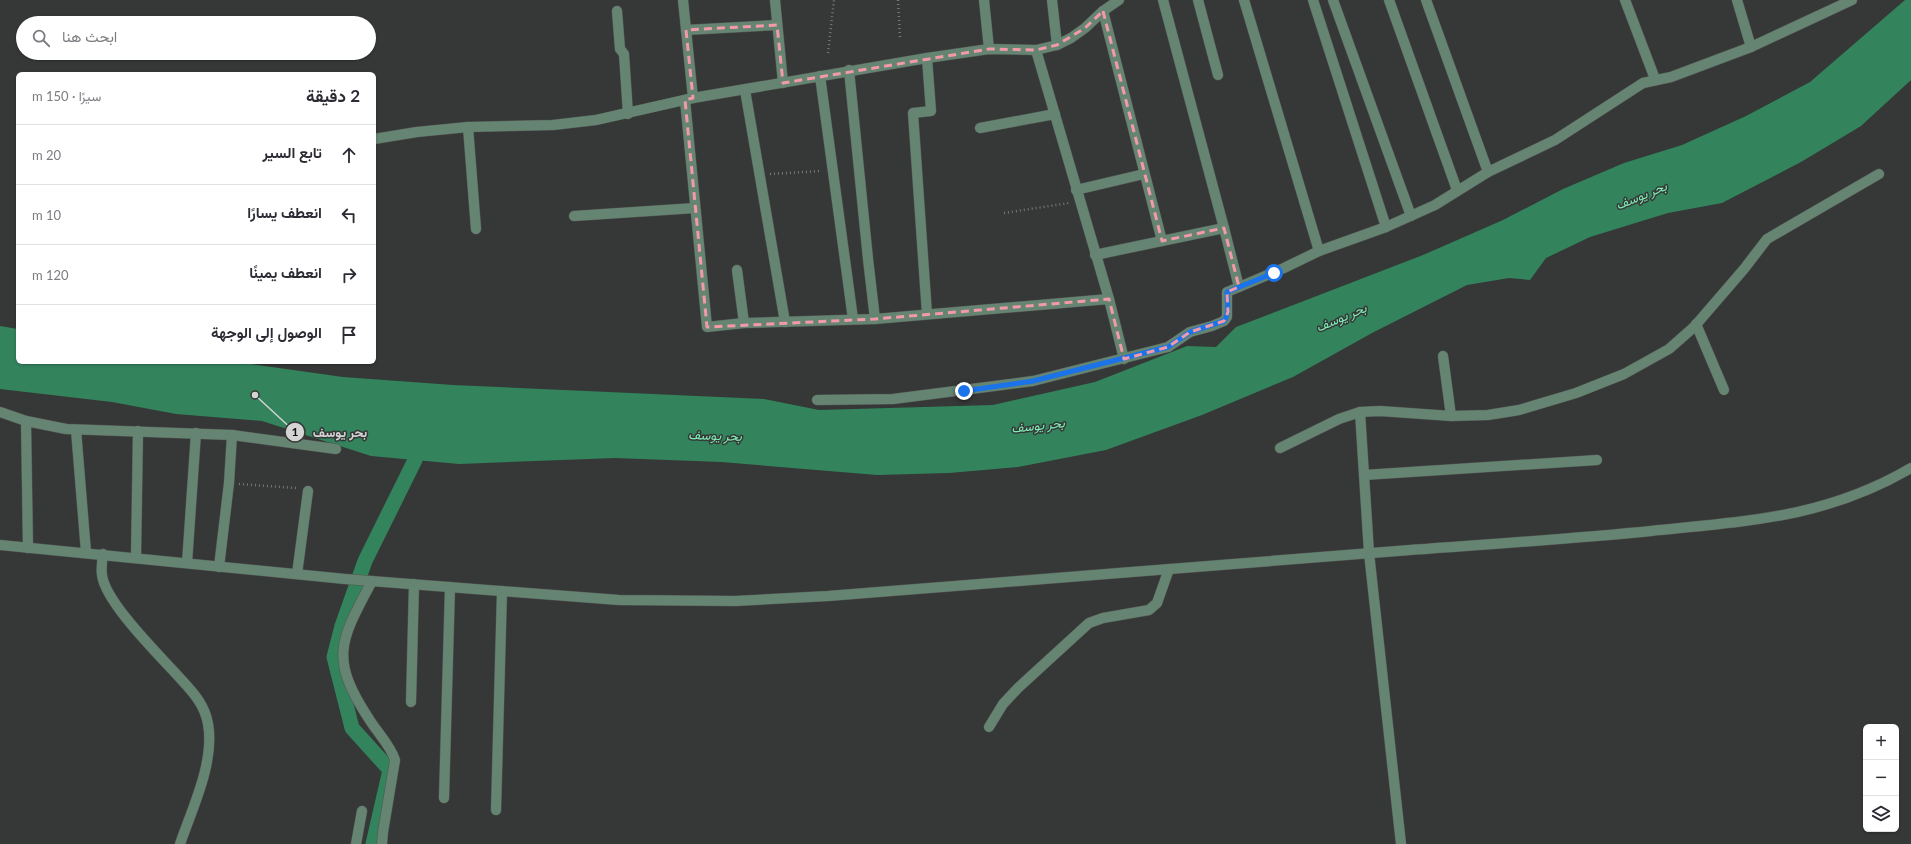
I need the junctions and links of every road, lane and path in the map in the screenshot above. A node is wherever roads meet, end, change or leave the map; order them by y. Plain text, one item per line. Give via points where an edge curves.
1 (683, 0) edge
2 (775, 0) edge
3 (834, 0) edge
4 (898, 0) edge
5 (984, 0) edge
6 (1052, 0) edge
7 (1119, 0) edge
8 (1163, 0) edge
9 (1198, 0) edge
10 (1244, 0) edge
11 (1313, 0) edge
12 (1333, 0) edge
13 (1390, 0) edge
14 (1426, 0) edge
15 (1625, 0) edge
16 (1737, 0) edge
17 (1852, 0) edge
18 (1837, 4) edge
19 (617, 11) dead end
20 (1103, 11) junction
21 (777, 25) junction
22 (686, 30) junction
23 (900, 38) dead end
24 (1057, 45) junction
25 (1751, 47) junction
26 (989, 49) junction
27 (1036, 50) junction
28 (828, 53) dead end
29 (927, 58) junction
30 (849, 70) junction
31 (1218, 75) dead end
32 (820, 76) junction
33 (1655, 79) junction
34 (783, 83) junction
35 (745, 90) junction
36 (689, 99) junction
37 (628, 114) junction
38 (1055, 114) junction
39 (468, 127) junction
40 (980, 128) dead end
41 (376, 139) edge
42 (833, 170) junction
43 (1488, 172) junction
44 (1144, 174) junction
45 (1878, 174) dead end
46 (760, 175) junction
47 (1076, 190) junction
48 (1457, 190) junction
49 (1080, 202) junction
50 (695, 208) junction
51 (1004, 213) dead end
52 (574, 216) dead end
53 (1411, 216) junction
54 (1386, 227) junction
55 (1224, 228) junction
56 (476, 229) dead end
57 (1162, 241) junction
58 (1319, 251) junction
59 (1095, 255) junction
60 (737, 270) dead end
61 (1239, 287) junction
62 (1109, 299) junction
63 (927, 314) junction
64 (853, 319) junction
65 (876, 319) junction
66 (785, 322) junction
67 (744, 323) junction
68 (1696, 324) junction
69 (1442, 356) dead end
70 (1124, 359) junction
71 (1724, 390) dead end
72 (817, 400) dead end
73 (0, 412) edge
74 (1360, 412) junction
75 (1451, 416) junction
76 (26, 421) junction
77 (76, 430) junction
78 (138, 431) junction
79 (196, 433) junction
80 (232, 435) junction
81 (1280, 448) dead end
82 (336, 449) dead end
83 (1597, 460) dead end
84 (1911, 468) edge
85 (1364, 475) junction
86 (229, 483) junction
87 (308, 491) joint
88 (0, 545) edge
89 (28, 548) junction
90 (86, 552) junction
91 (1369, 553) junction
92 (103, 554) junction
93 (136, 557) junction
94 (187, 563) junction
95 (219, 567) junction
96 (1169, 569) junction
97 (297, 574) junction
98 (369, 581) junction
99 (414, 584) junction
100 (450, 587) junction
101 (502, 591) junction
102 (411, 702) dead end
103 (989, 727) dead end
104 (444, 798) dead end
105 (496, 810) dead end
106 (362, 811) dead end
107 (180, 844) edge
108 (356, 844) edge
109 (382, 844) edge
110 (1401, 844) edge

1 - 22 street
2 - 21 street
3 - 28 path
4 - 23 path
5 - 26 street
6 - 24 street
7 - 20 street
8 - 55 street
9 - 31 street
10 - 58 street
11 - 54 street
12 - 53 street
13 - 48 street
14 - 43 street
15 - 33 street
16 - 25 street
17 - 18 street
18 - 25 street
19 - 37 street via 620,49 624,54
20 - 24 street via 1085,28
20 - 44 street
21 - 22 street
21 - 34 street
22 - 36 street
24 - 27 street
25 - 33 street via 1671,77
26 - 27 street
26 - 29 street
27 - 38 street
29 - 30 street
29 - 63 street via 931,111 913,113
30 - 32 street
30 - 65 street
32 - 34 street
32 - 42 street
33 - 43 street via 1637,86 1555,140
34 - 35 street
35 - 36 street
35 - 46 street
36 - 37 street
36 - 50 street
37 - 39 street via 553,125
38 - 40 street
38 - 47 street
39 - 41 street
39 - 56 street
42 - 46 path
42 - 64 street
43 - 48 street
44 - 47 street
44 - 57 street
45 - 68 street via 1767,239
46 - 66 street
47 - 49 street
48 - 53 street
49 - 51 path
49 - 59 street
50 - 52 street
50 - 67 street via 707,327
53 - 54 street
54 - 58 street
55 - 57 street
55 - 61 street
57 - 59 street
58 - 61 street
59 - 62 street
60 - 67 street
61 - 70 street via 1227,292 1228,312 1224,321 1190,332 1168,347
62 - 63 street
62 - 70 street
63 - 65 street
64 - 65 street
64 - 66 street
66 - 67 street
68 - 71 street
68 - 75 street via 1669,349 1624,374 1576,393 1519,410 1488,415
69 - 75 street
70 - 72 street via 1006,386 892,399
73 - 76 street
74 - 75 street
74 - 81 street via 1338,419
74 - 85 street
76 - 77 street
76 - 89 street
77 - 78 street
77 - 90 street
78 - 79 street
78 - 93 street
79 - 80 street
79 - 94 street
80 - 82 street
80 - 86 street
83 - 85 street
84 - 91 street via 1883,484 1846,499 1771,518 1636,532
85 - 91 street
86 - 87 path
86 - 95 street
87 - 97 street
88 - 89 street
89 - 90 street
90 - 92 street
91 - 96 street
91 - 110 street
92 - 93 street
92 - 107 street via 102,576 113,600 201,703 208,725 208,748 202,781
93 - 94 street
94 - 95 street
95 - 97 street
96 - 101 street via 735,601 619,600
96 - 103 street via 1157,603 1149,610 1089,623 1018,688 1003,704
97 - 98 street
98 - 99 street
98 - 109 street via 345,635 342,651 343,668 357,699 395,760
99 - 100 street
99 - 102 street
100 - 101 street
100 - 104 street
101 - 105 street
106 - 108 street

